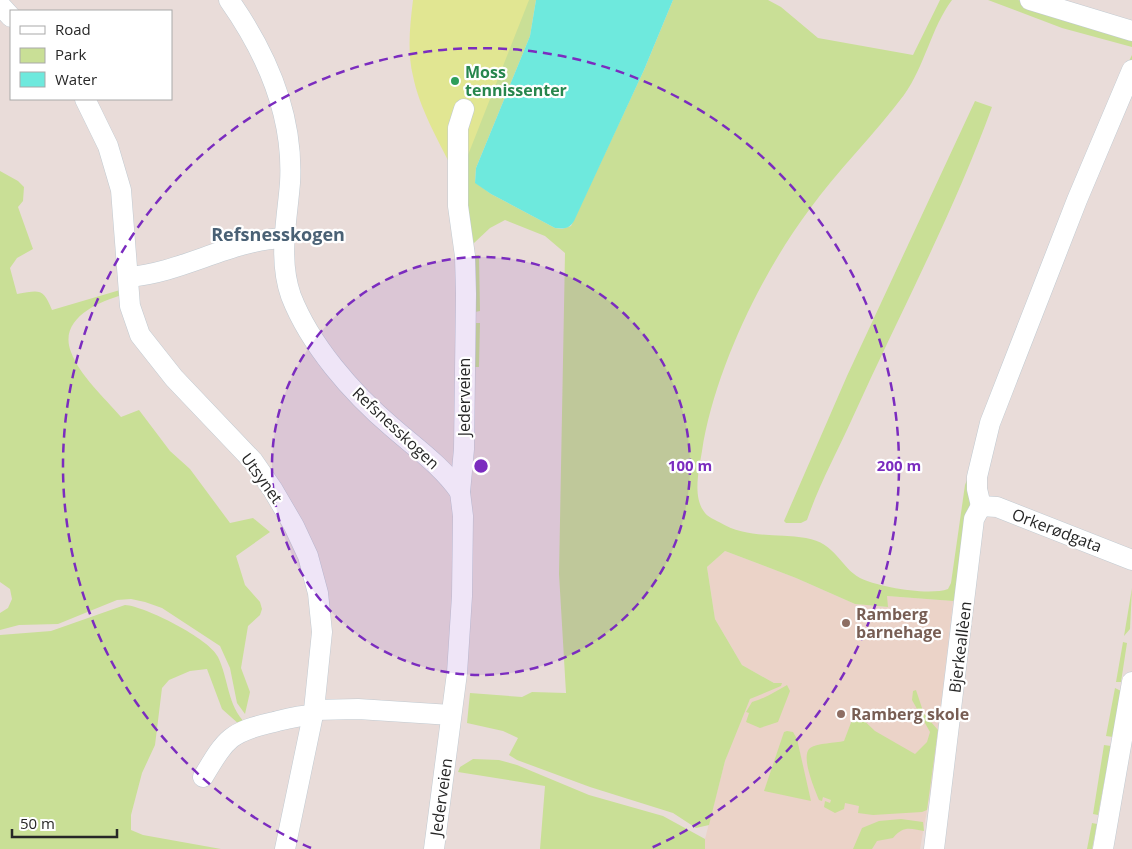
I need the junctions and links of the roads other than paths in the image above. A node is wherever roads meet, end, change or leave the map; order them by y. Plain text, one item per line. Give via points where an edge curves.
1 (229, 0) edge
2 (1030, 0) edge
3 (0, 5) edge
4 (10, 16) edge
5 (1132, 31) edge
6 (1132, 70) edge
7 (86, 100) edge
8 (464, 109) dead end
9 (284, 238) junction
10 (128, 277) junction
11 (460, 492) junction
12 (981, 506) junction
13 (1132, 560) edge
14 (1132, 682) edge
15 (313, 713) junction
16 (452, 715) junction
17 (203, 778) dead end
18 (285, 849) edge
19 (434, 849) edge
20 (934, 849) edge
21 (1103, 849) edge

1 - 9 street, Refsnesskogen via 267,62 283,109 290,164
2 - 5 street
3 - 4 street
6 - 12 street via 1077,200 993,416 978,470 976,489
7 - 10 street, Utsynet via 116,168 124,209
8 - 11 street, Jederveien via 458,128 458,206 466,294 464,466
9 - 10 street via 246,244 157,274
9 - 11 street, Refsnesskogen via 290,293 324,352 364,401 435,463
10 - 15 street, Utsynet via 130,306 140,335 174,378 253,461 286,510 308,556 318,593 322,632
11 - 16 street, Jederveien via 463,516 462,596
12 - 13 street, Orkerødgata via 997,507
12 - 20 street, Bjerkeallèen via 974,519
14 - 21 street
15 - 16 street via 391,711
15 - 17 street via 238,732 218,753
15 - 18 street, Utsynet
16 - 19 street, Jederveien

